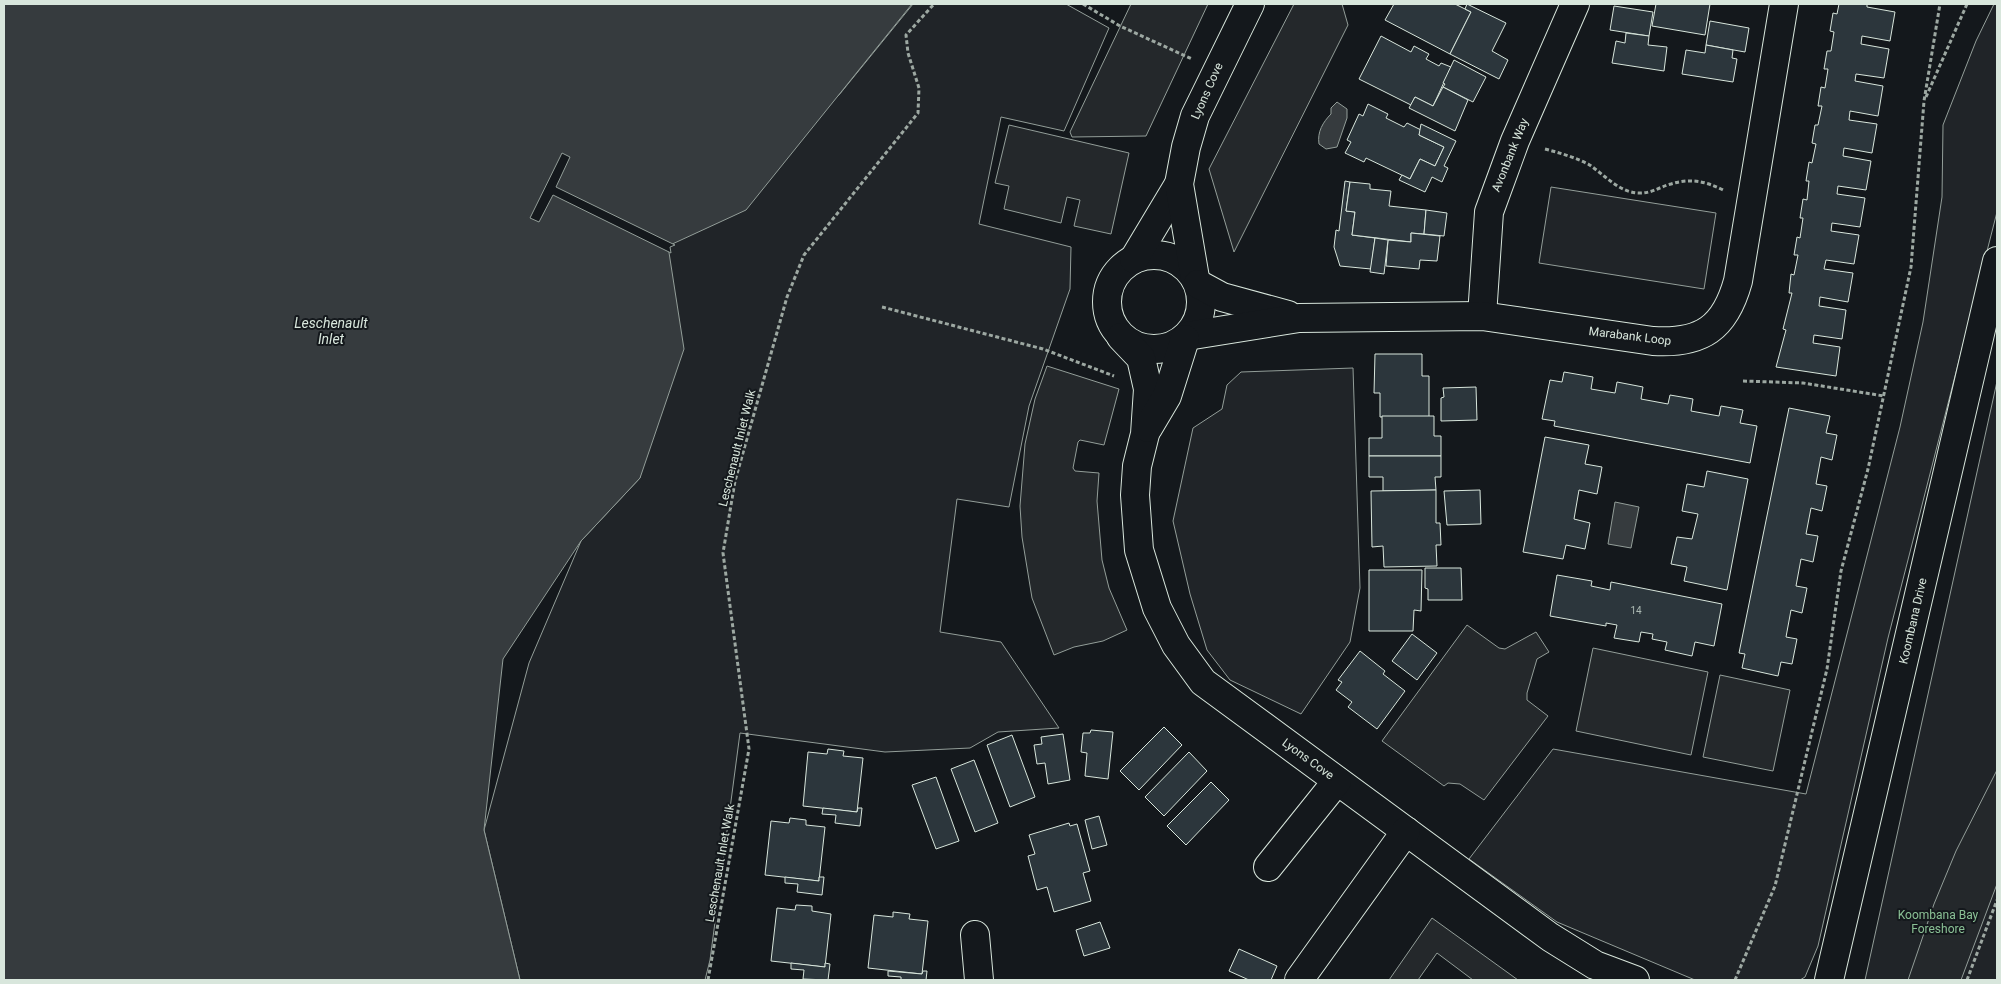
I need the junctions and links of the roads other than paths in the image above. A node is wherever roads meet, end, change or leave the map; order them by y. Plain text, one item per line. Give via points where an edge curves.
1 (1250, 4) edge
2 (1575, 4) edge
3 (1784, 4) edge
4 (1179, 184) junction
5 (1134, 259) junction
6 (1997, 261) edge
7 (1196, 281) junction
8 (1482, 316) junction
9 (1298, 318) junction
10 (1122, 336) junction
11 (1186, 337) junction
12 (1145, 434) junction
13 (1337, 781) junction
14 (1406, 831) junction
15 (1268, 867) dead end
16 (975, 935) dead end
17 (979, 980) edge
18 (1299, 980) edge
19 (1635, 980) edge
20 (1829, 980) edge

1 - 4 street, Lyons Cove via 1195,116
2 - 8 street, Avonbank Way via 1515,141 1490,212
3 - 8 street, Marabank Loop via 1738,281 1732,302 1723,317 1707,333 1671,342
4 - 5 street, Lyons Cove
4 - 7 street, Lyons Cove
5 - 7 street via 1148,255 1175,259 1187,267
5 - 10 street via 1112,280 1108,294 1107,310 1112,324
6 - 20 street, Koombana Drive
7 - 9 street, Marabank Loop via 1222,297
7 - 11 street via 1202,304 1200,317
8 - 9 street, Marabank Loop
9 - 11 street, Marabank Loop
10 - 11 street via 1133,344 1159,350
10 - 12 street, Lyons Cove via 1141,358 1148,388
11 - 12 street, Lyons Cove via 1167,396
12 - 13 street, Lyons Cove via 1137,466 1135,495 1139,550 1157,608 1176,646 1203,682
13 - 14 street, Lyons Cove
13 - 15 street
14 - 18 street
14 - 19 street, Lyons Cove via 1550,937 1595,965
16 - 17 street

